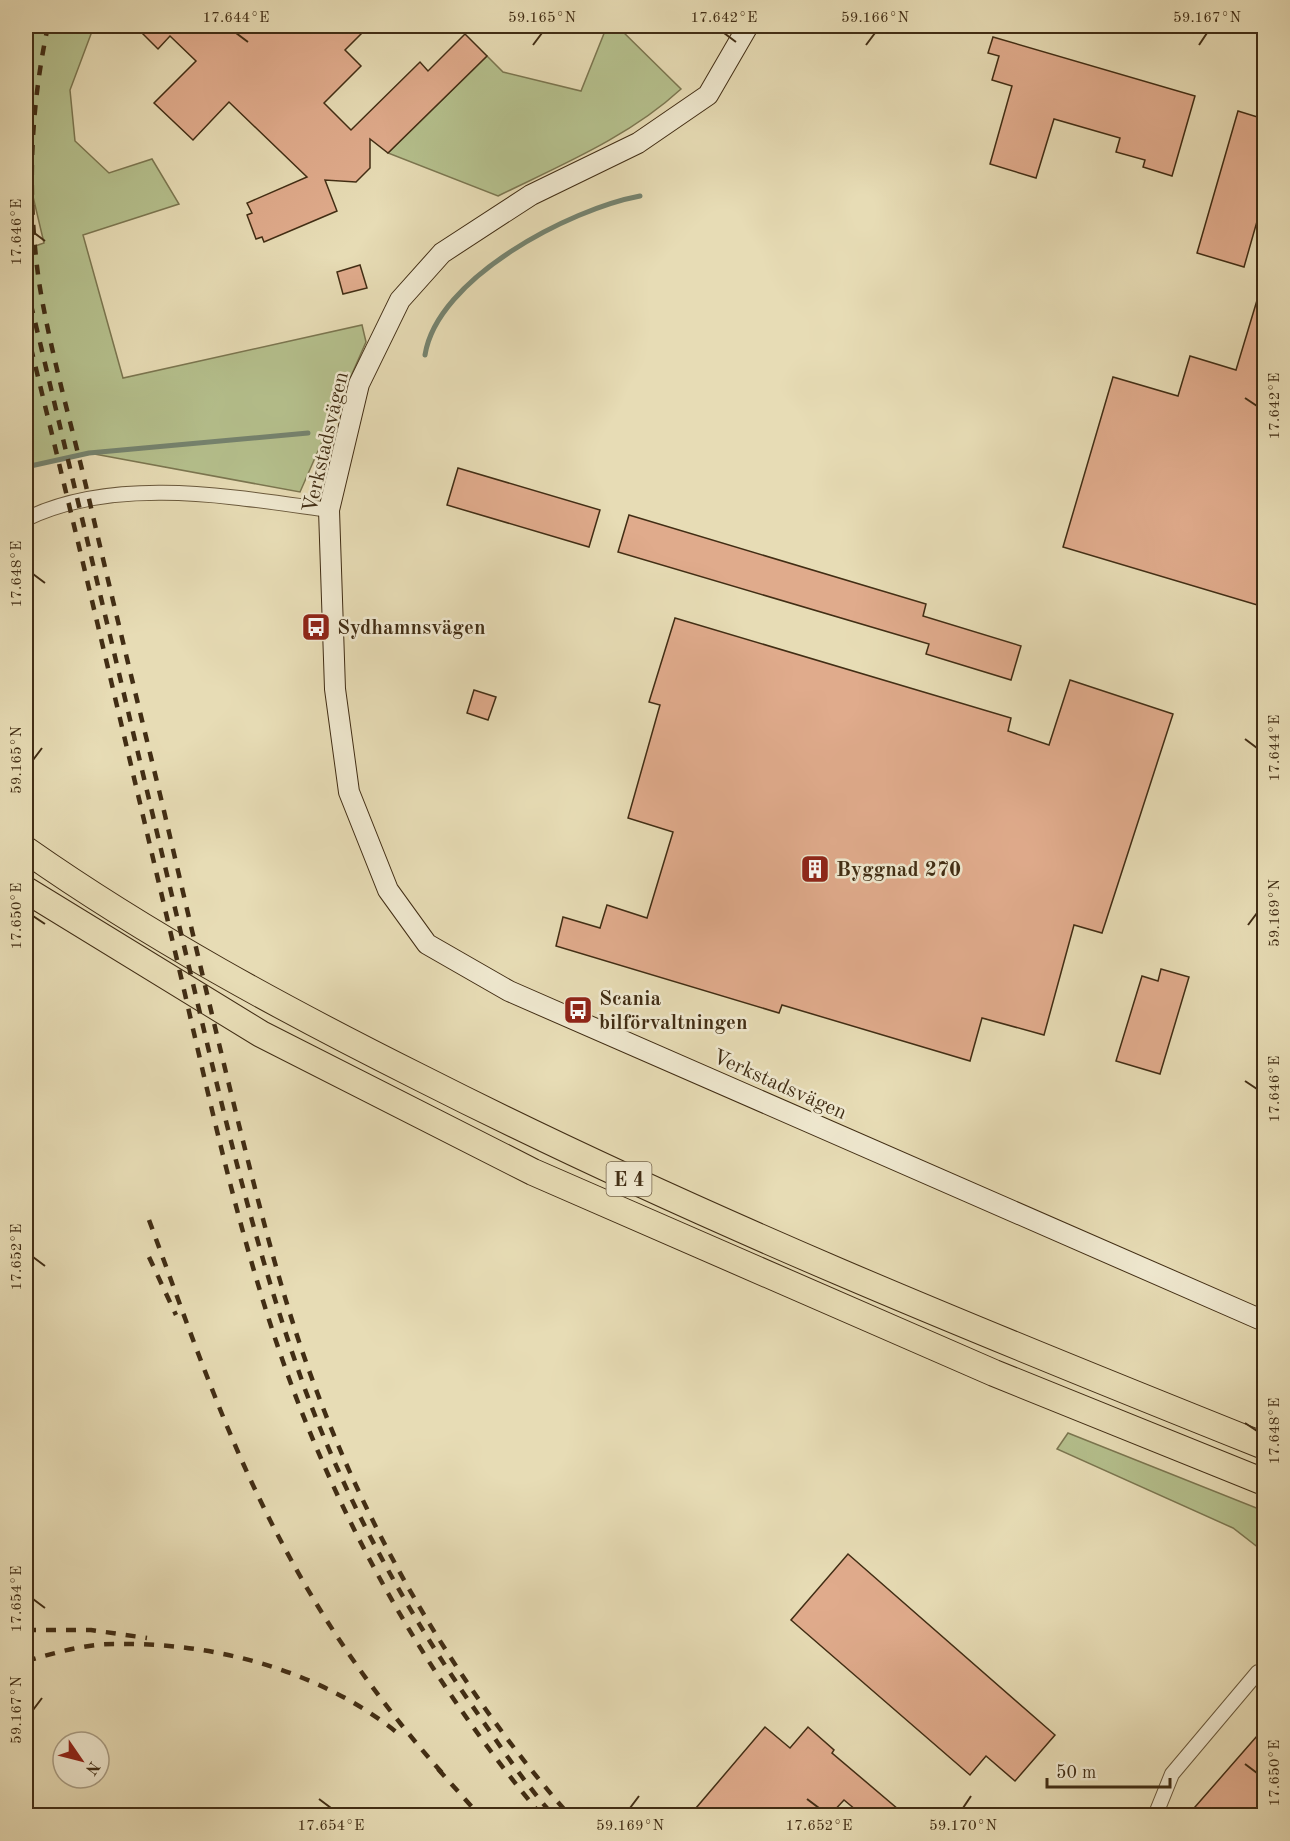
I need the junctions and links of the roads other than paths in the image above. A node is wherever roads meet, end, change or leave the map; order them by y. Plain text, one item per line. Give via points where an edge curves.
1 (748, 26) edge
2 (329, 510) junction
3 (26, 519) edge
4 (26, 850) edge
5 (26, 890) edge
6 (1264, 1321) edge
7 (1264, 1446) edge
8 (1264, 1482) edge
9 (1264, 1674) edge
10 (1155, 1815) edge

1 - 2 main road, Verkstadsvägen via 708,95 638,143 531,195 442,253 400,300 359,384
2 - 3 street via 151,493 87,500
2 - 6 main road, Verkstadsvägen via 335,689 349,792 388,890 427,944 509,991
4 - 7 highway, E 4 via 273,1003 547,1142 1008,1344
5 - 8 highway, E 4 via 261,1034 533,1172 994,1373
9 - 10 street via 1258,1672 1172,1774

